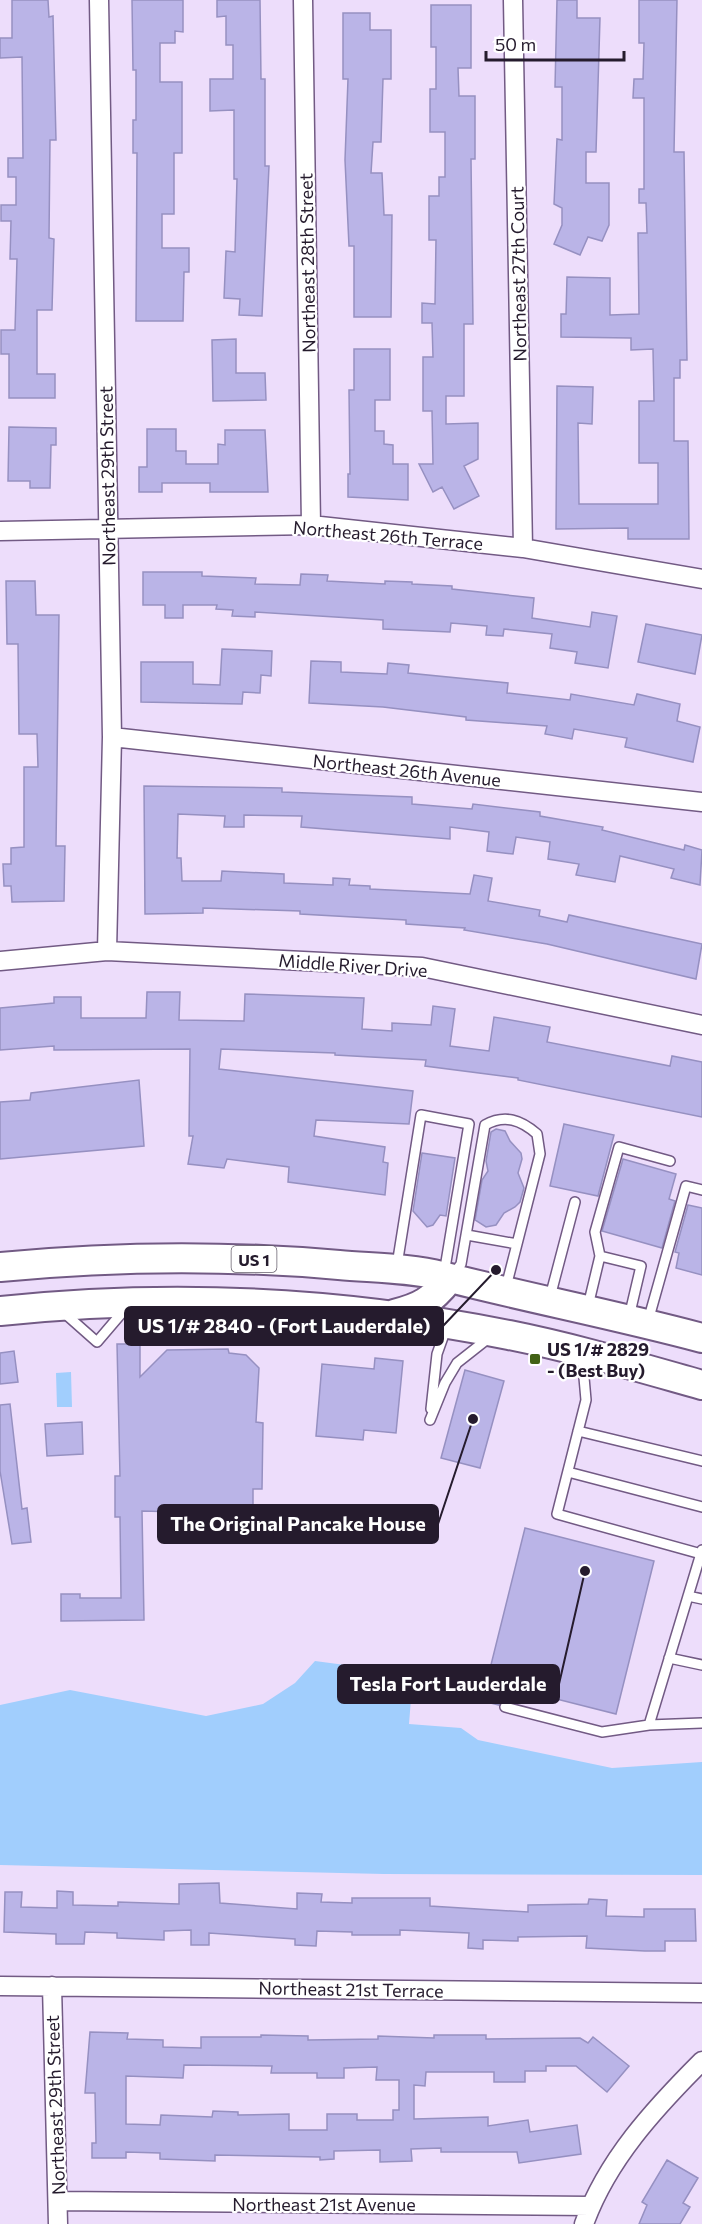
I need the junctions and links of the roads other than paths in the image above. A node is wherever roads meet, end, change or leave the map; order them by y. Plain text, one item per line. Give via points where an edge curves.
1 (99, 0) edge
2 (303, 0) edge
3 (513, 0) edge
4 (311, 525) junction
5 (108, 529) junction
6 (0, 531) edge
7 (523, 548) junction
8 (702, 579) edge
9 (112, 737) junction
10 (702, 802) edge
11 (107, 951) junction
12 (0, 961) edge
13 (702, 1025) edge
14 (670, 1161) dead end
15 (702, 1190) edge
16 (575, 1202) dead end
17 (467, 1235) junction
18 (517, 1244) junction
19 (600, 1256) junction
20 (0, 1267) edge
21 (396, 1270) junction
22 (447, 1278) junction
23 (506, 1289) junction
24 (549, 1299) junction
25 (131, 1302) junction
26 (56, 1306) junction
27 (587, 1308) junction
28 (0, 1311) edge
29 (392, 1315) junction
30 (638, 1321) junction
31 (447, 1323) junction
32 (497, 1332) junction
33 (702, 1338) edge
34 (581, 1352) junction
35 (702, 1385) edge
36 (578, 1431) junction
37 (702, 1461) edge
38 (568, 1472) junction
39 (702, 1507) edge
40 (702, 1552) edge
41 (688, 1596) junction
42 (702, 1599) edge
43 (669, 1658) junction
44 (702, 1665) edge
45 (505, 1707) dead end
46 (702, 1723) edge
47 (649, 1725) junction
48 (0, 1986) edge
49 (52, 1986) junction
50 (702, 1993) edge
51 (702, 2061) edge
52 (58, 2201) junction
53 (591, 2206) junction
54 (58, 2224) edge
55 (584, 2224) edge

1 - 5 street, Northeast 29th Street
2 - 4 street, Northeast 28th Street
3 - 7 street, Northeast 27th Court
4 - 5 street, Northeast 26th Terrace
4 - 7 street, Northeast 26th Terrace
5 - 6 street, Northeast 26th Terrace
5 - 9 street, Northeast 29th Street
7 - 8 street, Northeast 26th Terrace
9 - 10 street, Northeast 26th Avenue
9 - 11 street, Northeast 29th Street
11 - 12 street, Middle River Drive
11 - 13 street, Middle River Drive via 422,967
14 - 19 lane via 619,1147 595,1232
15 - 30 lane via 686,1186
16 - 24 lane
17 - 18 lane
17 - 18 lane via 485,1125 497,1118 522,1122 537,1134 540,1154
17 - 22 lane via 461,1264
18 - 23 lane
19 - 27 lane
19 - 30 lane via 641,1266
20 - 21 main road, US 1 via 119,1257 200,1257
21 - 22 main road, US 1
21 - 22 lane via 421,1115 469,1124
22 - 23 main road, US 1
22 - 29 main road via 434,1298 419,1308
23 - 24 main road, US 1
23 - 31 main road via 474,1300
24 - 27 main road, US 1
25 - 26 main road
25 - 26 lane via 97,1342
25 - 29 main road via 261,1303
26 - 28 main road
27 - 30 main road, US 1
29 - 31 main road
30 - 33 main road, US 1
31 - 32 main road
31 - 32 lane via 437,1354 430,1420 457,1363
32 - 34 main road
34 - 35 main road
34 - 36 lane via 586,1400
36 - 37 lane
36 - 38 lane
38 - 39 lane
38 - 40 lane via 557,1514
40 - 41 lane
41 - 42 lane
41 - 43 lane
43 - 44 lane
43 - 47 lane
45 - 47 lane via 602,1732
46 - 47 lane
48 - 49 street, Northeast 21st Terrace
49 - 50 street, Northeast 21st Terrace
49 - 52 street, Northeast 29th Street
51 - 53 street via 621,2151
52 - 53 street, Northeast 21st Avenue
52 - 54 street, Northeast 29th Street
53 - 55 street

